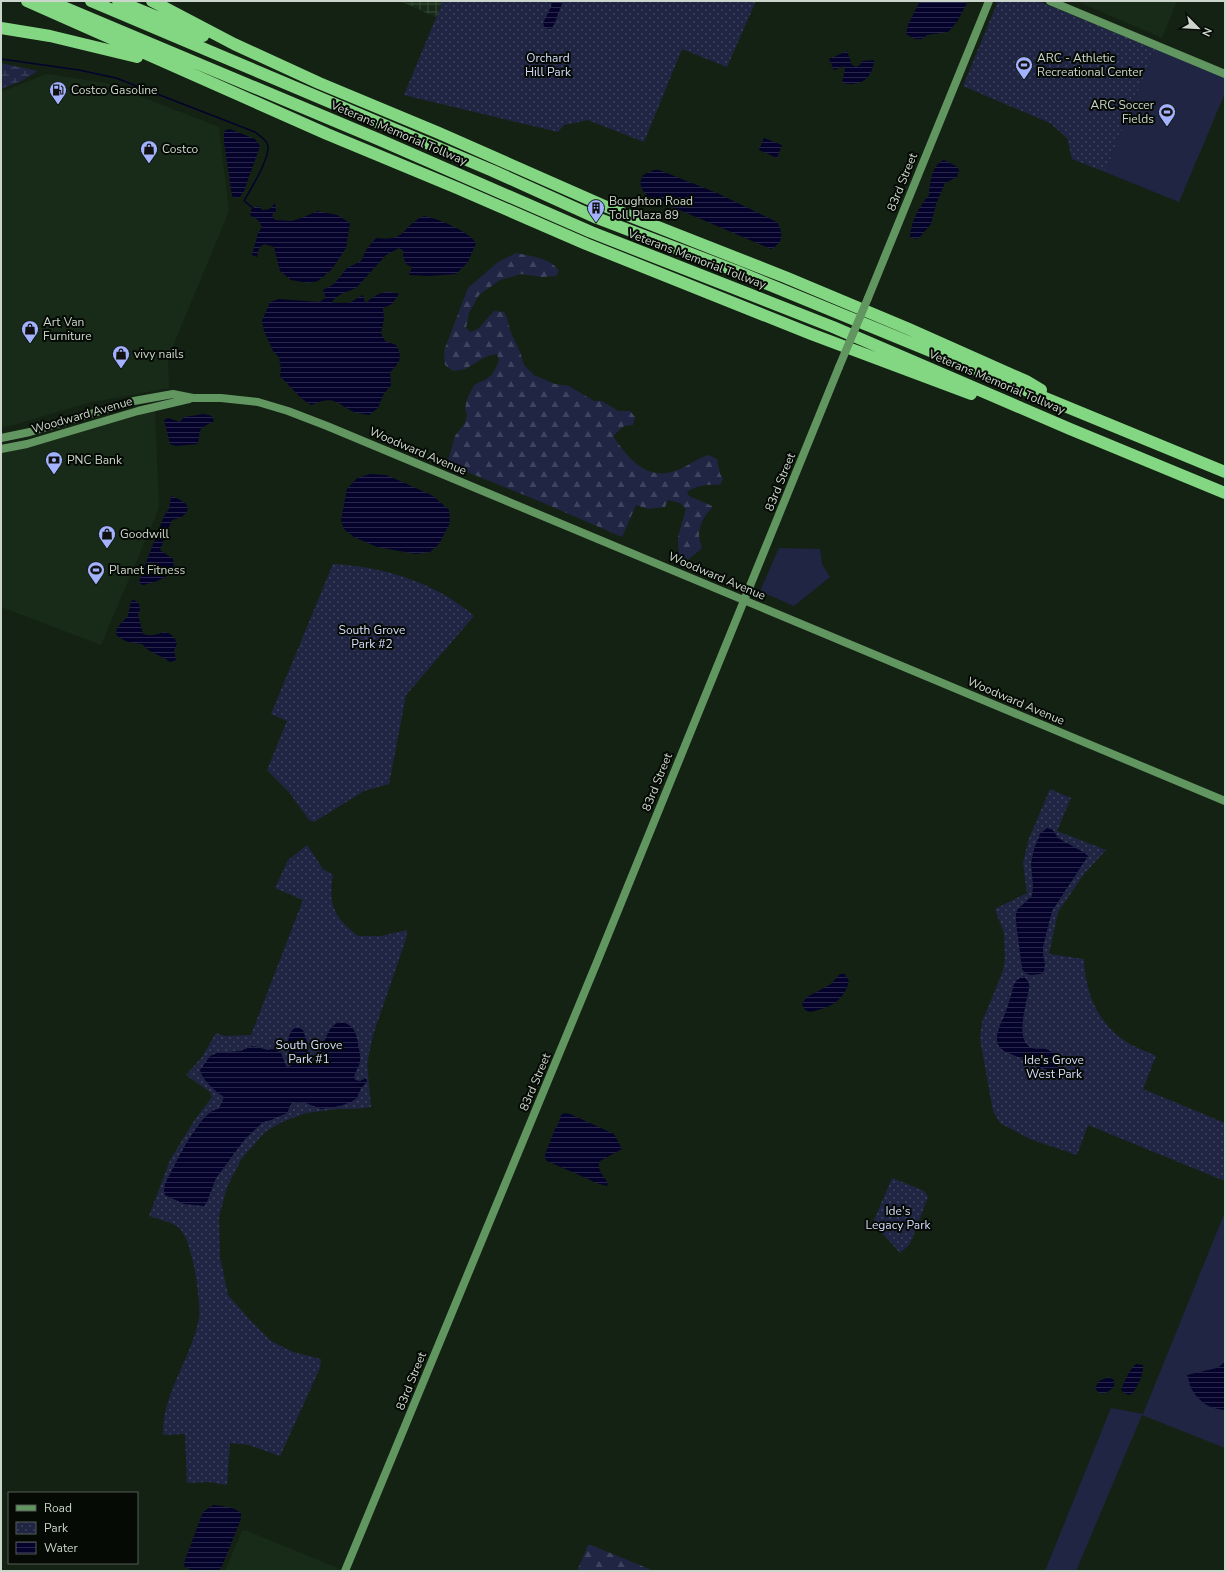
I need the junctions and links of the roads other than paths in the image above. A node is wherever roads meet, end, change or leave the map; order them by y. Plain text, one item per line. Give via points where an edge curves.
1 (27, 1) edge
2 (49, 1) edge
3 (91, 1) edge
4 (118, 1) edge
5 (152, 1) edge
6 (989, 1) edge
7 (1050, 1) edge
8 (1, 28) edge
9 (1225, 74) edge
10 (319, 83) junction
11 (213, 84) junction
12 (193, 398) junction
13 (1089, 416) junction
14 (1070, 429) junction
15 (1, 438) edge
16 (1, 449) edge
17 (1225, 472) edge
18 (1225, 493) edge
19 (745, 601) junction
20 (1225, 801) edge
21 (345, 1571) edge

1 - 11 highway
2 - 14 highway, Veterans Memorial Tollway via 591,232 833,327
3 - 13 highway, Veterans Memorial Tollway via 493,171 597,218 736,271
4 - 10 highway
5 - 10 highway via 234,44
6 - 19 main road, 83rd Street, bridge
7 - 9 main road
8 - 11 highway via 50,36 131,55
10 - 13 highway via 602,205 909,329 1026,381
11 - 14 highway via 601,250 933,381
12 - 15 main road, Woodward Avenue via 173,394 134,401
12 - 16 main road, Woodward Avenue
12 - 19 main road, Woodward Avenue via 237,399 288,411
13 - 17 highway, Veterans Memorial Tollway
14 - 18 highway, Veterans Memorial Tollway
19 - 20 main road, Woodward Avenue
19 - 21 main road, 83rd Street

